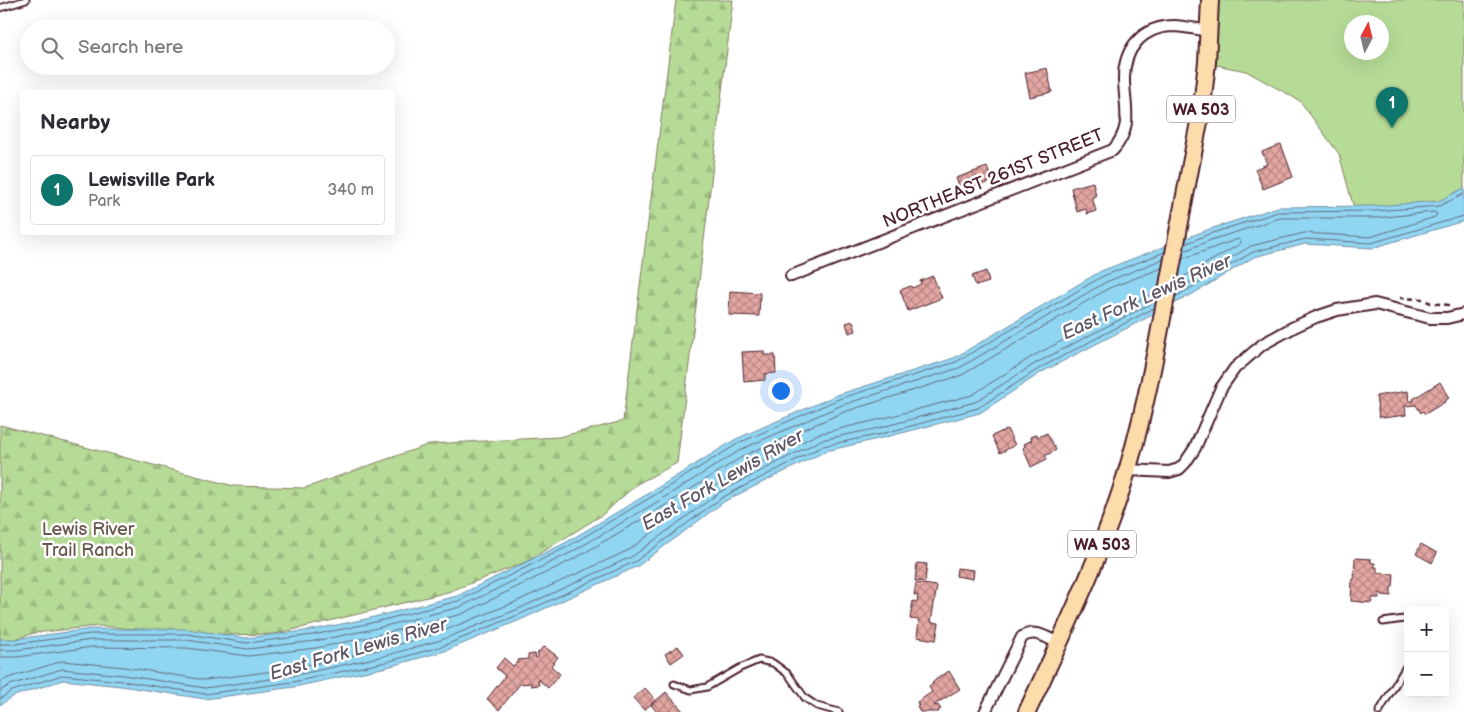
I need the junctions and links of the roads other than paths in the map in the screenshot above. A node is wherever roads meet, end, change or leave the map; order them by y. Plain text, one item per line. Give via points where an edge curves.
1 (26, 0) edge
2 (1210, 0) edge
3 (0, 8) edge
4 (1209, 31) junction
5 (791, 276) dead end
6 (1464, 314) edge
7 (1128, 470) junction
8 (1404, 619) edge
9 (1383, 622) dead end
10 (1059, 643) junction
11 (1404, 670) edge
12 (674, 684) dead end
13 (839, 712) edge
14 (984, 712) edge
15 (1026, 712) edge
16 (1379, 712) edge

1 - 3 lane
2 - 4 main road, WA 503
4 - 5 street, NORTHEAST 261ST STREET via 1162,27 1134,42 1127,58 1124,79 1125,133 1112,150
4 - 7 main road, WA 503 via 1202,106 1152,368
6 - 7 street via 1430,318 1375,304 1337,310 1294,326 1263,344 1235,368 1221,388 1195,448 1179,469 1169,472
7 - 10 main road, WA 503 via 1096,560
8 - 9 lane
10 - 14 street via 1037,633 1028,632 1022,637
10 - 15 main road, WA 503
11 - 16 lane
12 - 13 lane via 691,690 707,687 740,668 759,660 766,661 788,674 805,698 817,706

